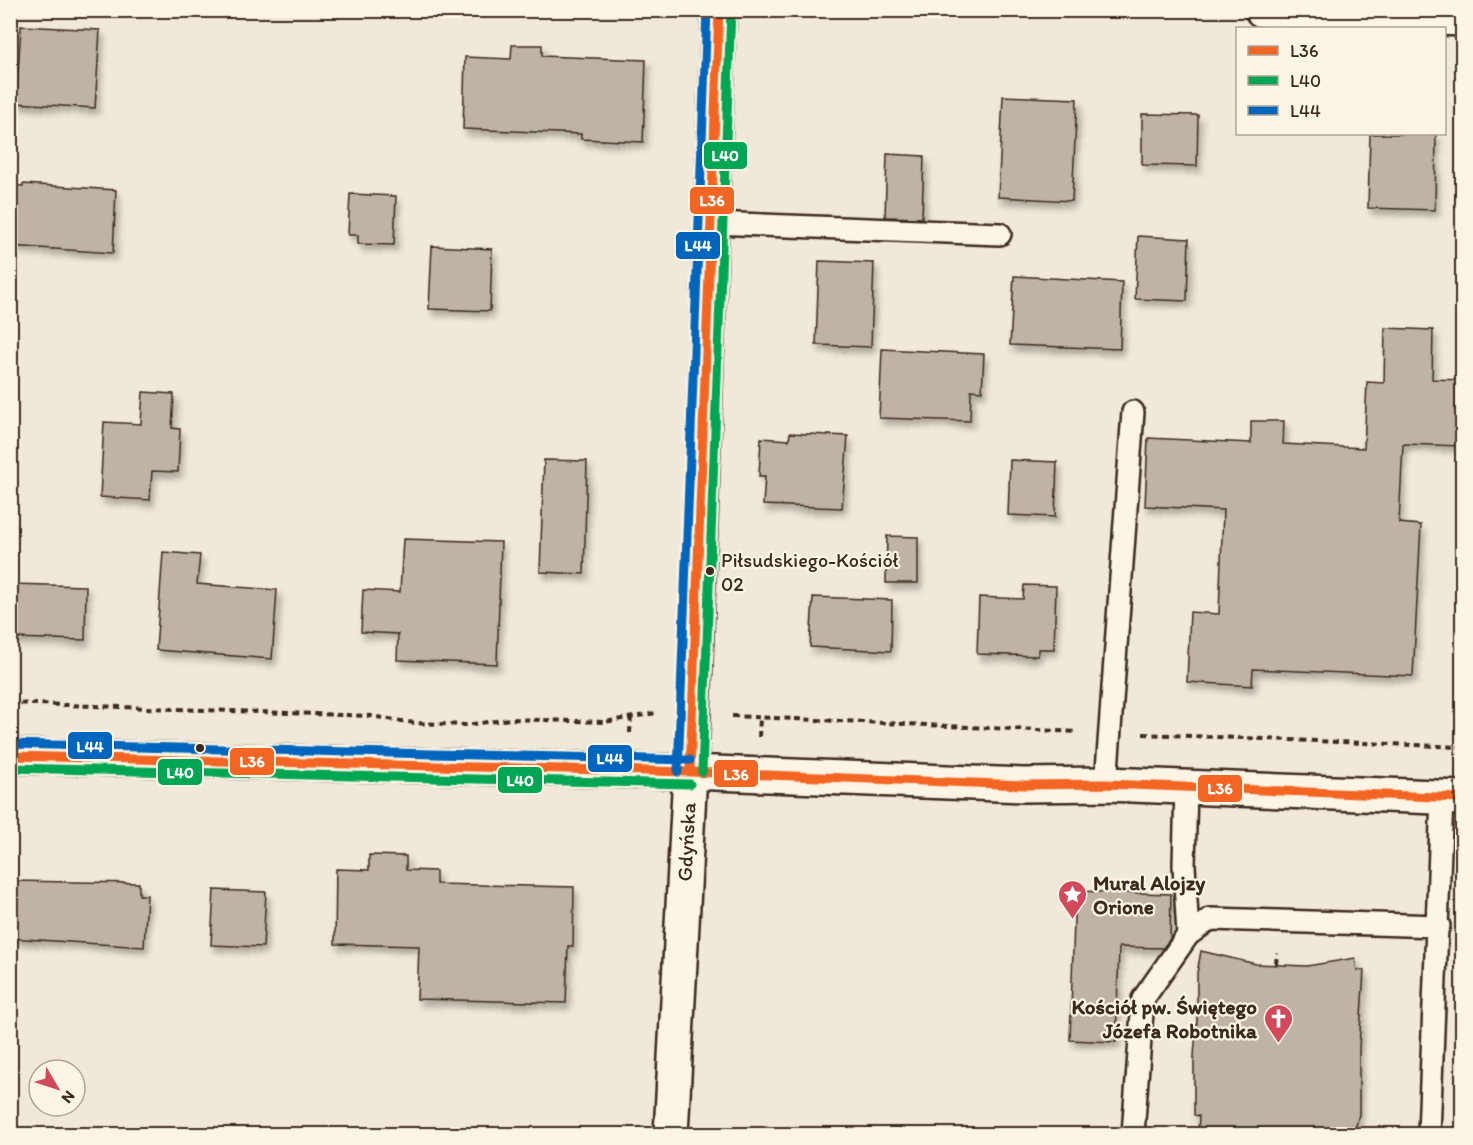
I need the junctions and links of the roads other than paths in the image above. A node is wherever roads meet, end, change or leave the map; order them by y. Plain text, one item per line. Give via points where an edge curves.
1 (719, 10) edge
2 (1262, 10) edge
3 (1462, 19) edge
4 (712, 223) junction
5 (1000, 234) dead end
6 (1132, 412) dead end
7 (10, 756) edge
8 (690, 772) junction
9 (1106, 784) junction
10 (1186, 787) junction
11 (1452, 798) edge
12 (1439, 926) junction
13 (1188, 935) junction
14 (671, 1134) edge
15 (1133, 1134) edge
16 (1429, 1134) edge

1 - 4 street, Gdyńska
2 - 3 street
4 - 5 lane
4 - 8 street, Gdyńska
6 - 9 lane
7 - 8 street
8 - 9 street via 1023,785
8 - 14 street, Gdyńska
9 - 10 street
10 - 11 street
10 - 13 lane via 1184,865
11 - 12 lane
12 - 13 lane via 1210,919
12 - 16 lane
13 - 15 lane via 1143,999

